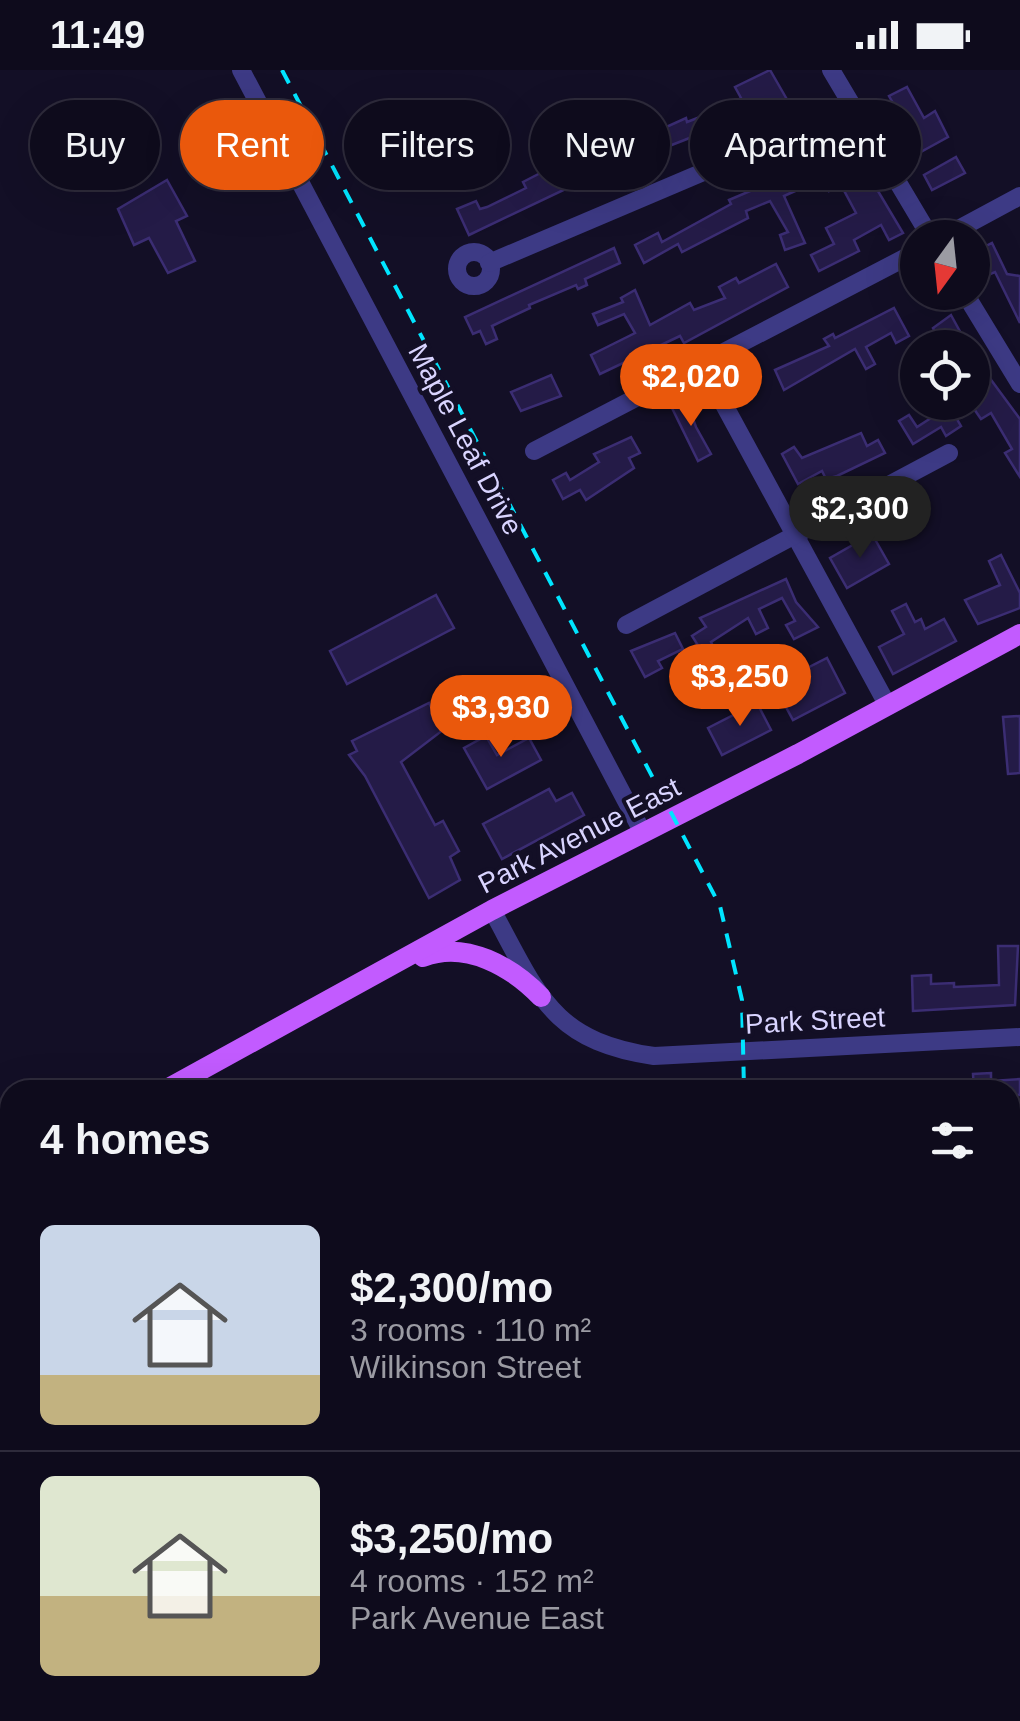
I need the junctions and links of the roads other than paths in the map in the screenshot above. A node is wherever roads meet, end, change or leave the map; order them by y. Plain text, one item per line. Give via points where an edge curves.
1 (241, 70) edge
2 (831, 70) edge
3 (849, 100) edge
4 (690, 178) edge
5 (903, 190) edge
6 (1020, 196) edge
7 (920, 220) edge
8 (975, 220) edge
9 (900, 260) edge
10 (490, 263) dead end
11 (975, 310) edge
12 (703, 366) junction
13 (1020, 384) edge
14 (534, 451) dead end
15 (949, 453) dead end
16 (796, 536) junction
17 (626, 625) dead end
18 (1020, 634) edge
19 (888, 706) junction
20 (642, 833) junction
21 (492, 910) junction
22 (375, 977) junction
23 (541, 997) junction
24 (1020, 1037) edge
25 (184, 1080) edge

1 - 20 street, Maple Leaf Drive
2 - 3 street
4 - 10 street
5 - 7 street
6 - 8 street
9 - 12 street
11 - 13 street
12 - 14 street
12 - 16 street
15 - 16 street
16 - 17 street
16 - 19 street
18 - 19 main road, Park Avenue East
19 - 20 main road, Park Avenue East
20 - 21 main road, Park Avenue East
21 - 22 main road, Park Avenue East
21 - 23 street
22 - 23 main road via 430,954 464,954 508,968
22 - 25 main road, Park Avenue East
23 - 24 street, Park Street via 570,1028 614,1050 654,1056

